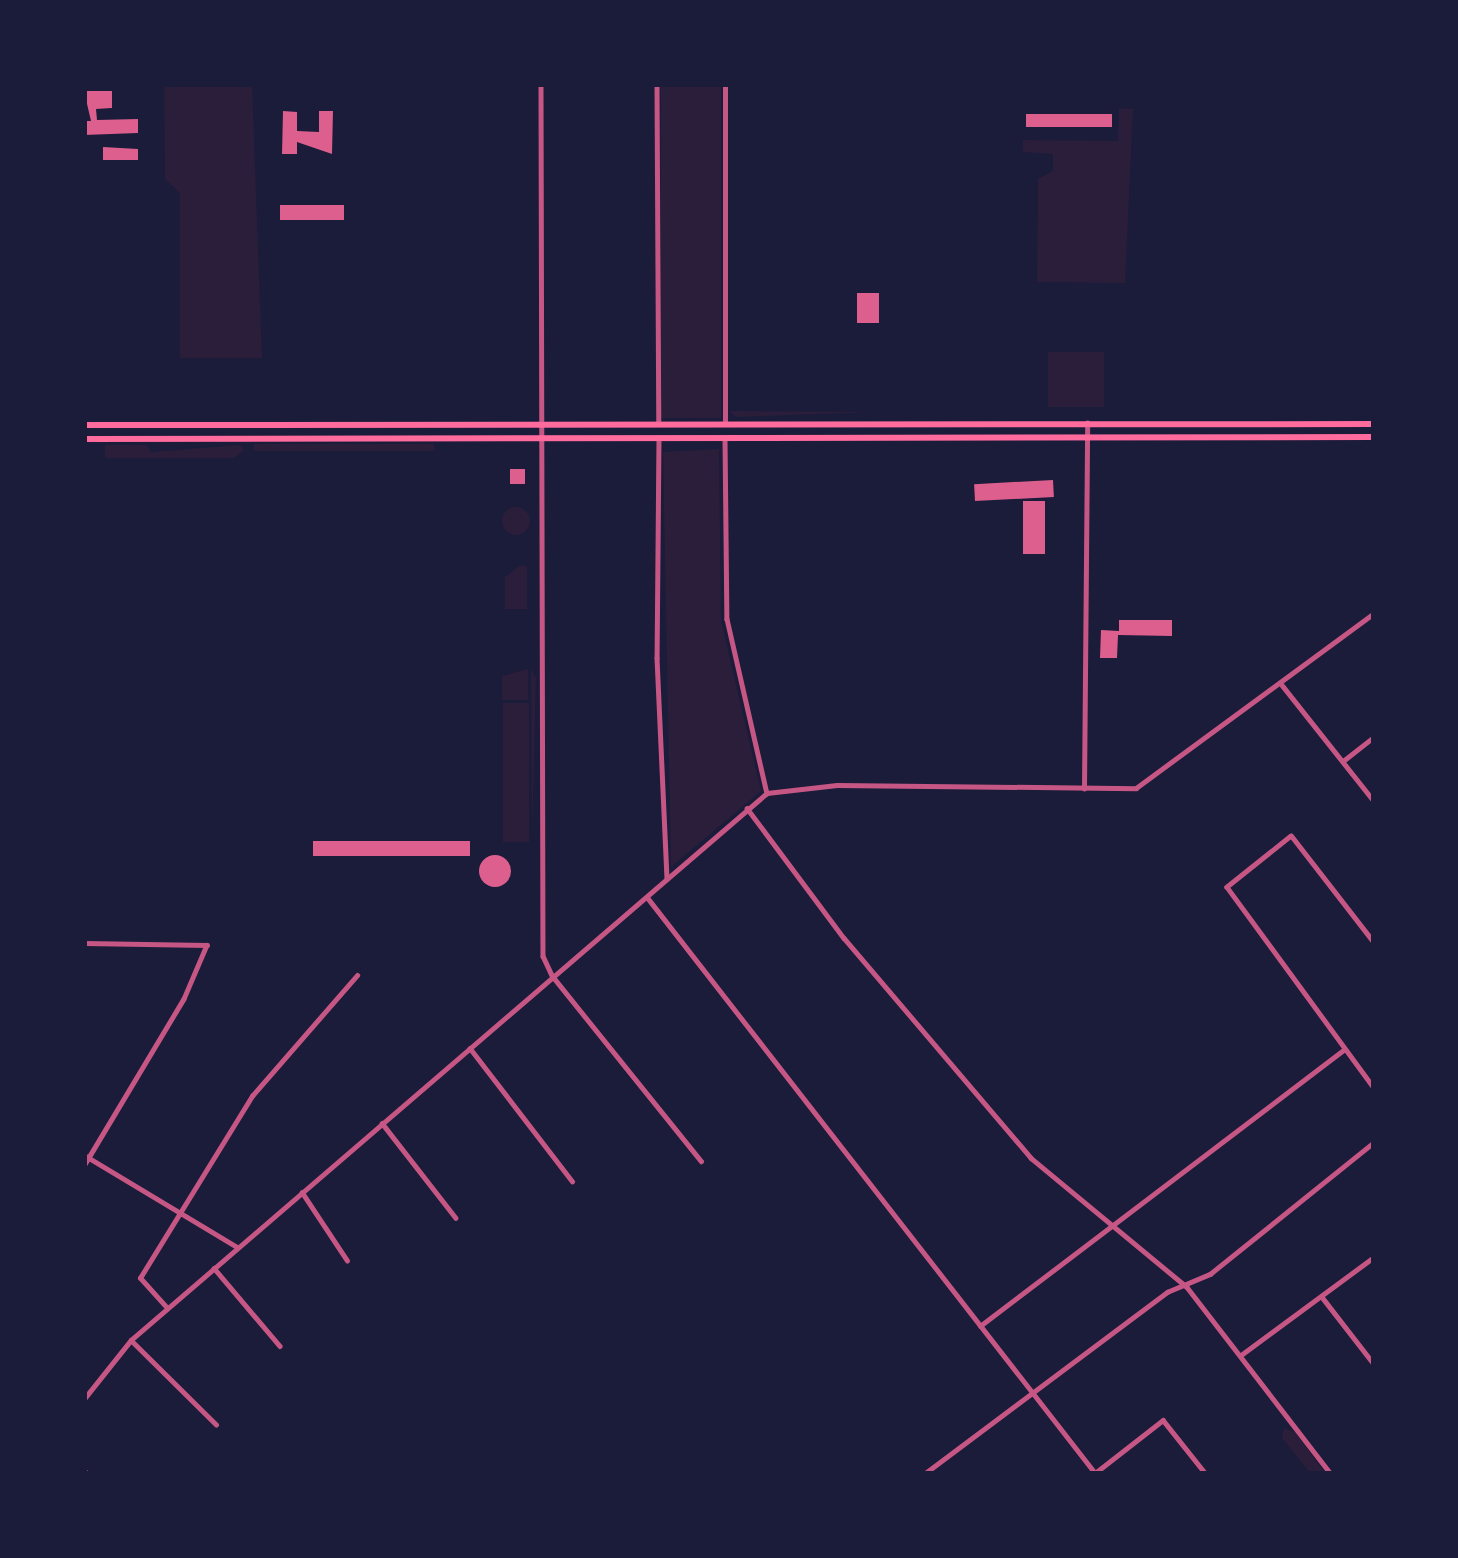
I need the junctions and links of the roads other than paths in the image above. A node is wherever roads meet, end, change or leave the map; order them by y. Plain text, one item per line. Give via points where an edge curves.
1 (542, 84) edge
2 (657, 84) edge
3 (725, 84) edge
4 (542, 423) junction
5 (658, 423) junction
6 (725, 423) junction
7 (1087, 424) junction
8 (1374, 424) edge
9 (84, 425) edge
10 (542, 437) junction
11 (725, 437) junction
12 (1087, 437) junction
13 (1374, 437) edge
14 (659, 438) junction
15 (84, 439) edge
16 (1374, 613) edge
17 (1282, 685) junction
18 (1374, 737) edge
19 (1343, 761) junction
20 (1084, 789) junction
21 (767, 794) junction
22 (1374, 801) edge
23 (747, 808) junction
24 (667, 879) junction
25 (647, 896) junction
26 (84, 943) edge
27 (1374, 943) edge
28 (357, 975) dead end
29 (552, 975) junction
30 (469, 1047) junction
31 (1344, 1050) junction
32 (1374, 1088) edge
33 (382, 1124) junction
34 (1374, 1142) edge
35 (87, 1156) edge
36 (701, 1161) dead end
37 (84, 1166) edge
38 (572, 1181) dead end
39 (302, 1192) junction
40 (182, 1212) junction
41 (456, 1218) dead end
42 (1112, 1228) junction
43 (237, 1246) junction
44 (1374, 1257) edge
45 (347, 1260) dead end
46 (213, 1268) junction
47 (1187, 1287) junction
48 (1322, 1297) junction
49 (167, 1308) junction
50 (980, 1326) junction
51 (131, 1340) junction
52 (280, 1346) dead end
53 (1241, 1355) junction
54 (1374, 1364) edge
55 (1033, 1395) junction
56 (84, 1399) edge
57 (217, 1424) dead end
58 (1096, 1473) edge
59 (924, 1474) edge
60 (1206, 1474) edge
61 (1330, 1474) edge

1 - 4 street
2 - 5 street
3 - 6 street
4 - 5 main road
4 - 9 main road
4 - 10 street
5 - 6 main road
6 - 7 main road
7 - 8 main road
7 - 12 street
10 - 14 main road
10 - 15 main road
10 - 29 street via 543,956
11 - 12 main road
11 - 14 main road
11 - 21 street via 727,619
12 - 13 main road
12 - 20 street
14 - 24 street
16 - 17 street
17 - 19 street
17 - 20 street via 1149,783
18 - 19 street
19 - 22 street
20 - 21 street via 837,785
21 - 23 street
23 - 24 street
23 - 42 street via 844,938 1031,1158
24 - 25 street
25 - 29 street
25 - 50 street
26 - 35 street via 207,944 184,999
27 - 31 street via 1292,836 1227,894
28 - 40 street via 252,1096
29 - 30 street
29 - 36 street
30 - 33 street
30 - 38 street
31 - 32 street
31 - 42 street
33 - 39 street
33 - 41 street
34 - 47 street
35 - 37 street
35 - 40 street
39 - 43 street
39 - 45 street
40 - 43 street
40 - 49 street via 140,1280
42 - 47 street
42 - 50 street
43 - 46 street
44 - 48 street
46 - 49 street
46 - 52 street
47 - 53 street
47 - 55 street via 1168,1292
48 - 53 street
48 - 54 street
49 - 51 street
50 - 55 street
51 - 56 street
51 - 57 street
53 - 61 street
55 - 58 street
55 - 59 street
58 - 60 street via 1163,1420

